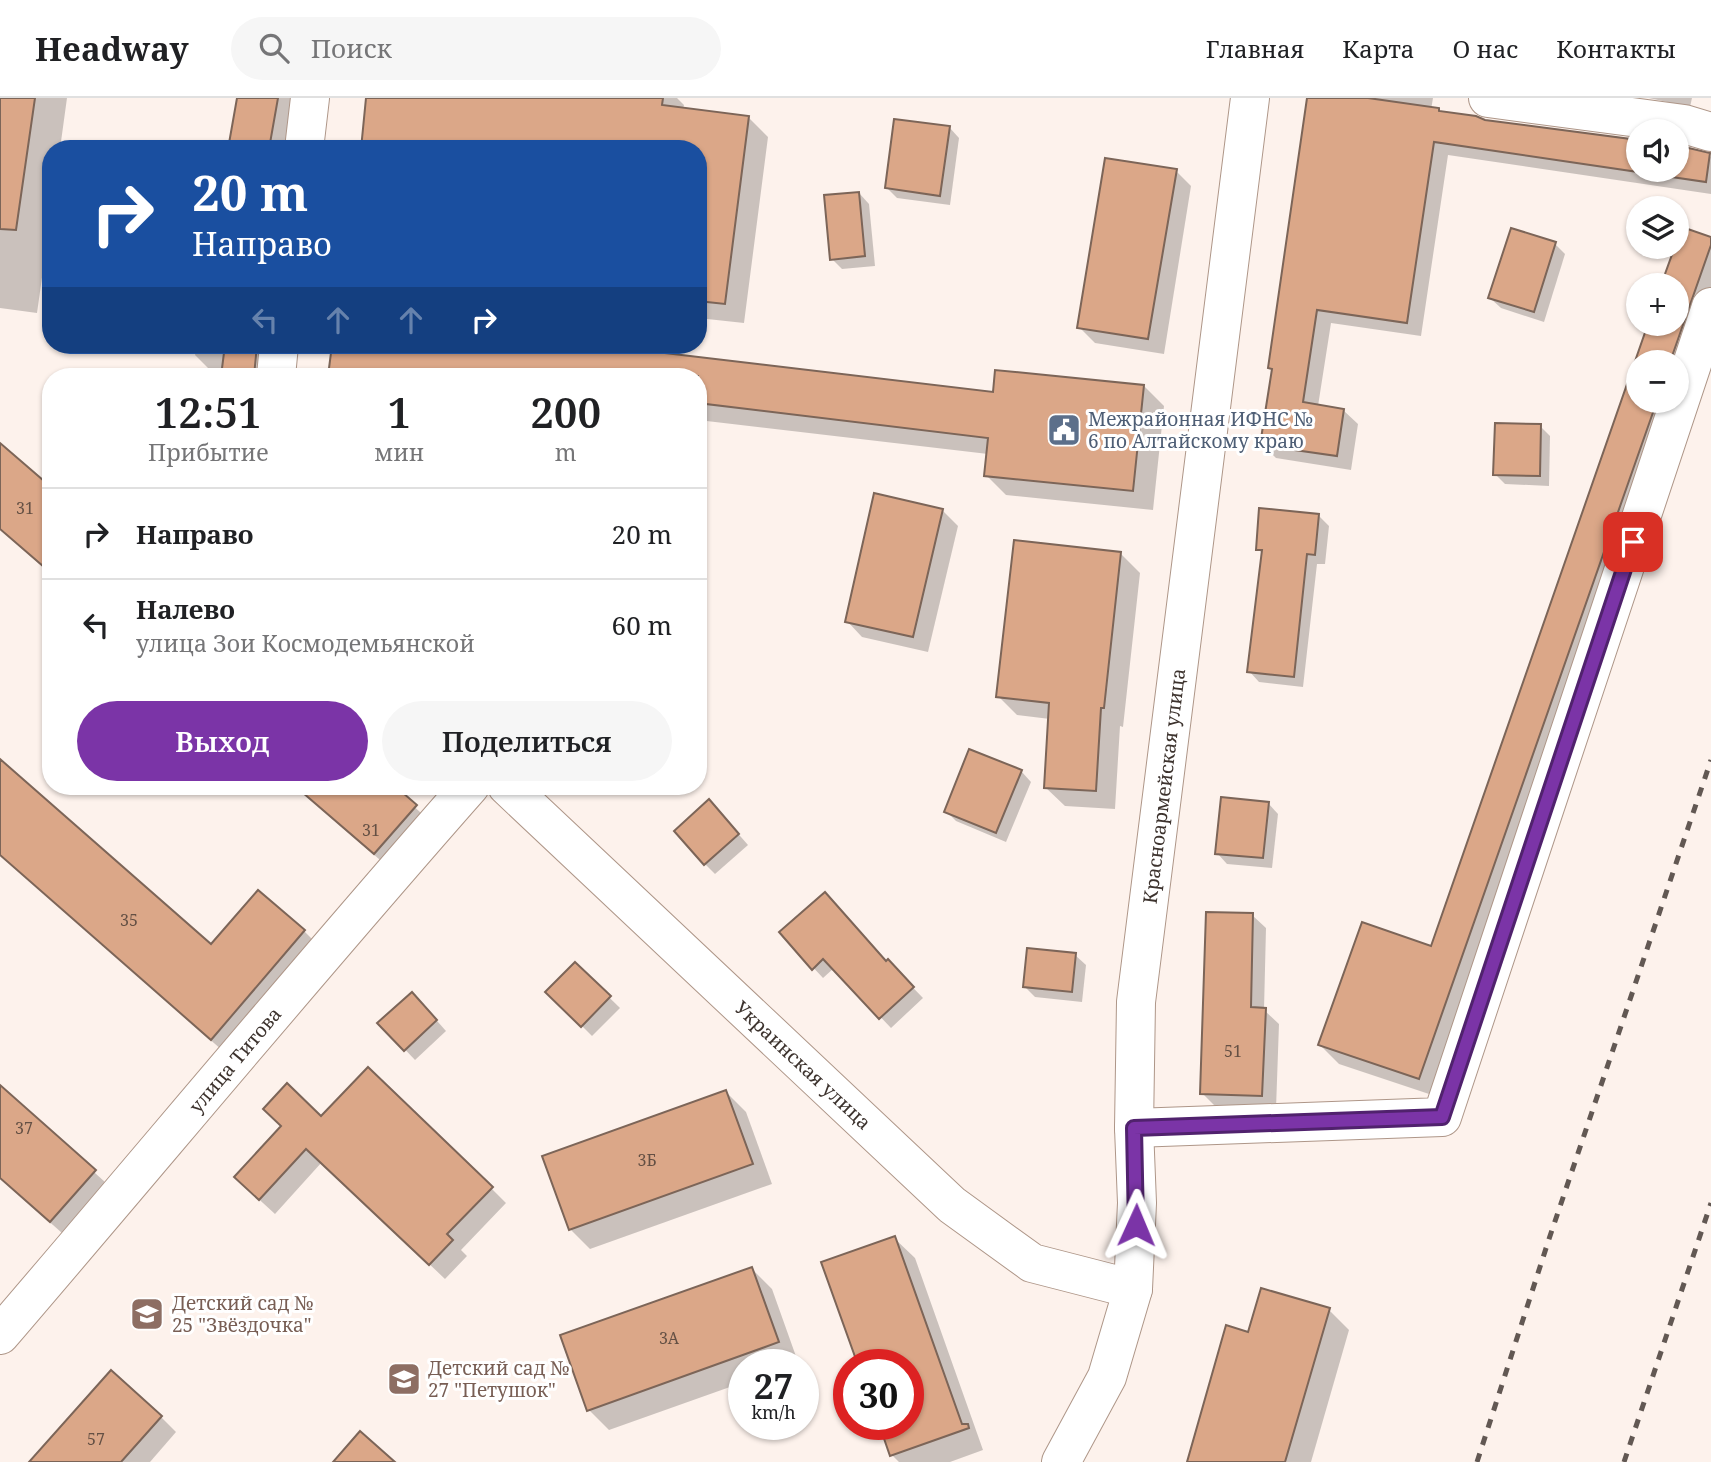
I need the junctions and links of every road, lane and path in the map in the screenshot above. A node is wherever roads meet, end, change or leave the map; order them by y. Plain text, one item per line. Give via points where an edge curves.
1 (310, 98) edge
2 (1250, 98) edge
3 (1489, 98) edge
4 (1711, 132) edge
5 (304, 140) edge
6 (1711, 307) edge
7 (462, 795) edge
8 (518, 795) edge
9 (1134, 1128) junction
10 (1133, 1289) junction
11 (0, 1335) edge
12 (1061, 1462) edge

1 - 5 street
2 - 9 street, Красноармейская улица via 1136,1002
3 - 4 street via 1684,124
6 - 9 street via 1442,1117
7 - 11 street, улица Титова
8 - 10 street, Украинская улица via 952,1205 1032,1263
9 - 10 street, Красноармейская улица
10 - 12 street, Красноармейская улица via 1107,1377

